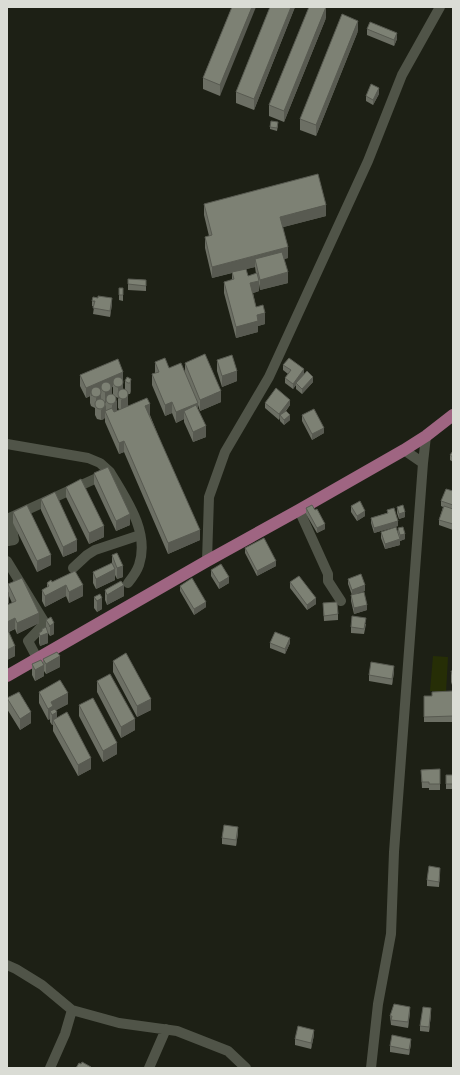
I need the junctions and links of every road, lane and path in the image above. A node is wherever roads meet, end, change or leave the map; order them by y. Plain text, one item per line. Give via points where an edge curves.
1 (440, 7) edge
2 (453, 415) edge
3 (426, 436) junction
4 (7, 444) edge
5 (404, 450) junction
6 (423, 463) junction
7 (110, 472) junction
8 (299, 510) junction
9 (7, 519) edge
10 (7, 522) edge
11 (140, 535) junction
12 (7, 540) edge
13 (7, 560) edge
14 (207, 561) junction
15 (73, 568) dead end
16 (128, 584) dead end
17 (341, 601) dead end
18 (37, 658) junction
19 (7, 676) edge
20 (7, 965) edge
21 (72, 1010) junction
22 (166, 1029) junction
23 (50, 1068) edge
24 (149, 1068) edge
25 (246, 1068) edge
26 (371, 1068) edge

1 - 14 street via 402,75 368,161 269,377 225,452 209,497
2 - 3 main road
3 - 5 main road
3 - 6 street
4 - 7 street via 88,458
5 - 6 street
5 - 8 main road
6 - 26 street via 394,852 391,934 378,1004
7 - 9 street
7 - 11 street via 135,517
8 - 14 main road
8 - 17 street via 328,574 328,581
10 - 12 street via 12,529 14,540
11 - 15 street via 95,550
11 - 16 street via 142,546 139,565
13 - 18 street via 45,623 28,641
14 - 18 main road
18 - 19 main road
20 - 21 street via 42,985
21 - 22 street via 119,1023
21 - 23 street
22 - 24 street
22 - 25 street via 228,1051

